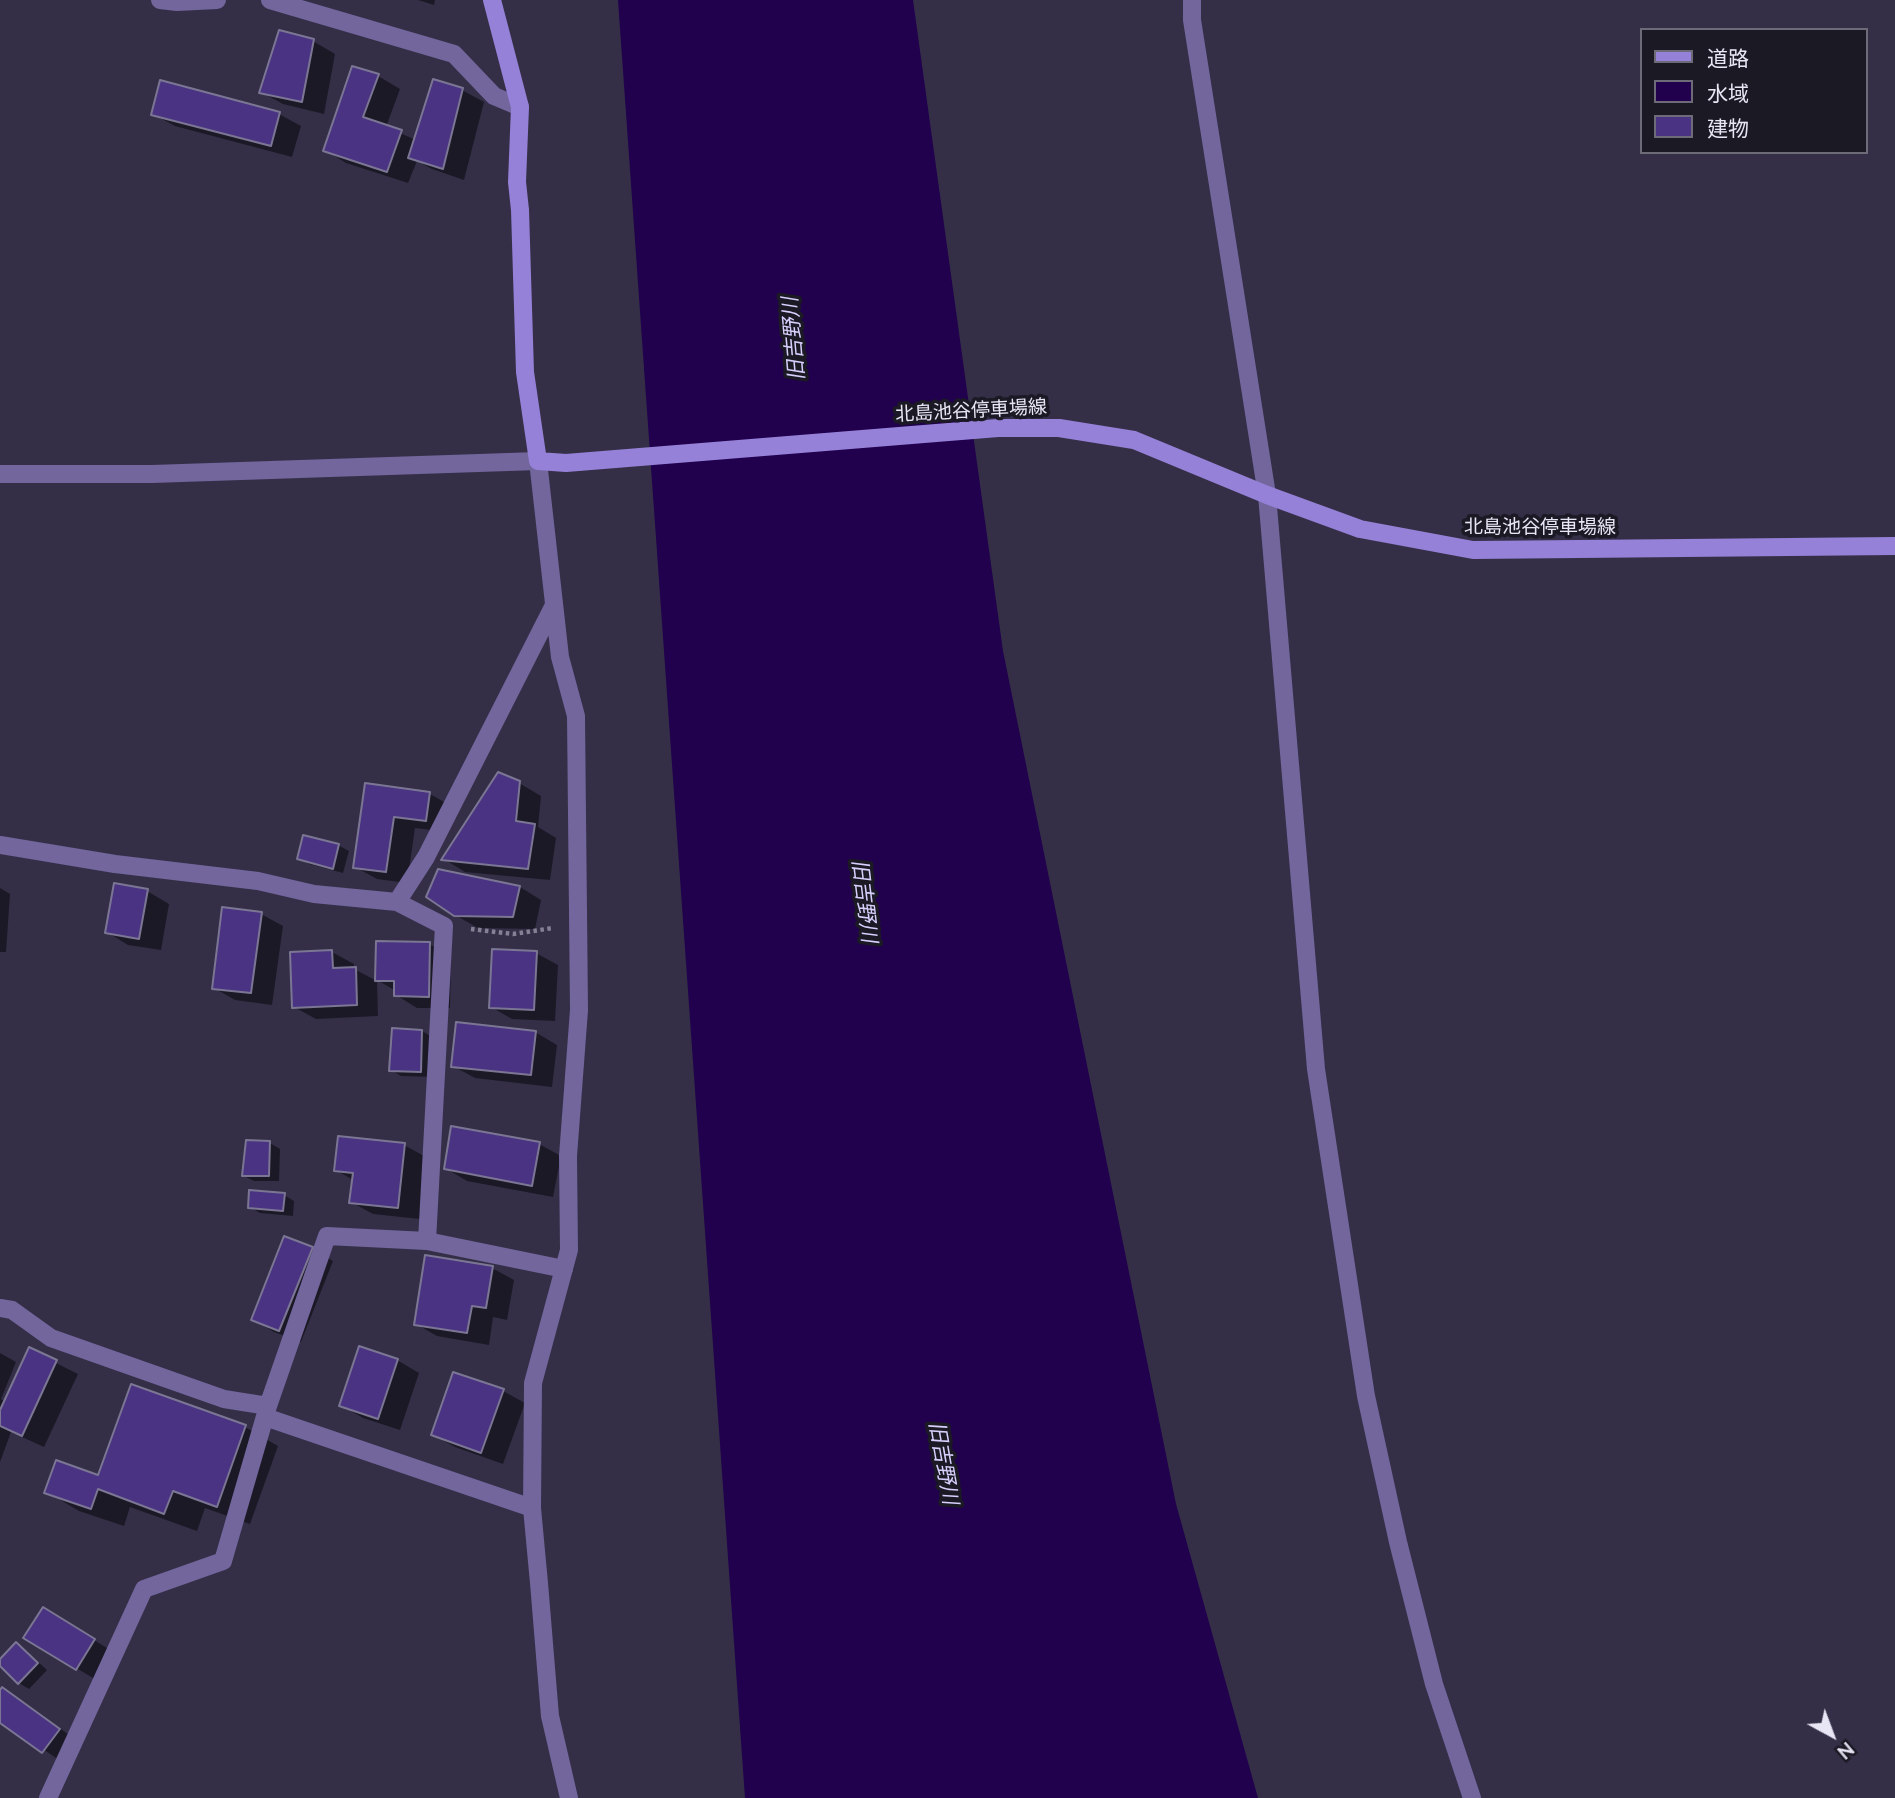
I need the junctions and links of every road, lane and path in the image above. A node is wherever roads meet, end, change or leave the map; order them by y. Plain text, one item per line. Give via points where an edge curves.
1 (160, 0) edge
2 (217, 0) edge
3 (270, 0) edge
4 (492, 0) edge
5 (1192, 0) edge
6 (520, 107) junction
7 (538, 461) junction
8 (0, 474) edge
9 (1266, 495) junction
10 (1895, 546) edge
11 (554, 604) junction
12 (0, 845) edge
13 (397, 902) junction
14 (578, 924) junction
15 (444, 926) junction
16 (427, 1241) junction
17 (564, 1269) junction
18 (0, 1308) edge
19 (267, 1411) junction
20 (532, 1508) junction
21 (48, 1798) edge
22 (569, 1798) edge
23 (1472, 1798) edge

1 - 2 street
3 - 6 street via 454,54 494,96
4 - 6 main road
5 - 9 street
6 - 7 main road via 517,182 525,372
7 - 8 street via 152,474
7 - 9 main road, 北島池谷停車場線 via 566,463 998,428 1059,428 1134,440
7 - 11 street
9 - 10 main road, 北島池谷停車場線 via 1360,529 1473,550
9 - 23 street via 1316,1069 1366,1396 1434,1684
11 - 13 street via 426,858
11 - 14 street via 560,657 576,716
12 - 13 street via 258,881 314,894
13 - 15 street
14 - 15 path via 513,934
14 - 17 street via 579,1010 568,1156 569,1250
15 - 16 street
16 - 17 street
16 - 19 street via 327,1236
17 - 20 street via 533,1383
18 - 19 street via 12,1310 51,1338
19 - 20 street
19 - 21 street via 223,1560 144,1589
20 - 22 street via 551,1716

